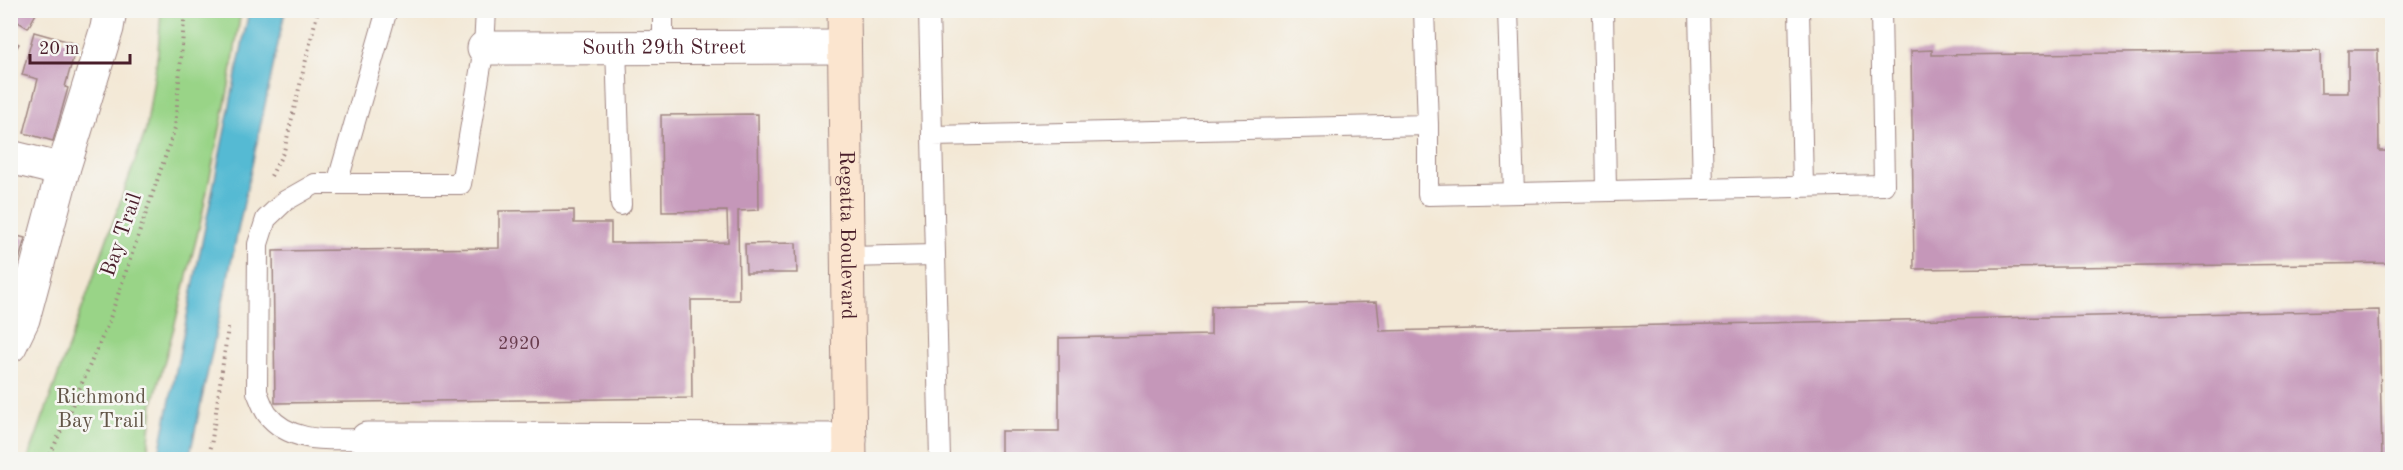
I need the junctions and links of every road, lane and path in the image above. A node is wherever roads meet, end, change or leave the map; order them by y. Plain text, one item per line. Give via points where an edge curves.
1 (110, 10) edge
2 (185, 10) edge
3 (387, 10) edge
4 (486, 10) edge
5 (663, 10) edge
6 (844, 10) edge
7 (929, 10) edge
8 (1424, 10) edge
9 (1508, 10) edge
10 (1603, 10) edge
11 (1699, 10) edge
12 (1799, 10) edge
13 (1881, 10) edge
14 (616, 46) junction
15 (663, 46) junction
16 (844, 47) junction
17 (484, 48) junction
18 (1428, 124) junction
19 (932, 136) junction
20 (10, 157) edge
21 (63, 170) junction
22 (337, 184) junction
23 (1803, 186) junction
24 (1703, 189) junction
25 (1606, 191) junction
26 (1514, 193) junction
27 (621, 205) dead end
28 (935, 255) junction
29 (848, 257) junction
30 (10, 346) edge
31 (368, 439) joint
32 (850, 450) edge
33 (48, 459) edge
34 (940, 459) edge

1 - 21 street
2 - 33 path, Bay Trail via 175,128 108,324
3 - 22 lane
4 - 17 lane
5 - 15 lane
6 - 16 street, Regatta Boulevard
7 - 19 lane
8 - 18 lane
9 - 26 lane
10 - 25 lane
11 - 24 lane
12 - 23 lane
13 - 23 lane via 1884,185
14 - 15 street, South 29th Street
14 - 17 street, South 29th Street
14 - 27 lane
15 - 16 street, South 29th Street
16 - 29 street, Regatta Boulevard
17 - 22 lane via 461,184
18 - 19 lane
18 - 26 lane via 1428,195
19 - 28 lane
20 - 21 street
21 - 30 street via 22,319
22 - 31 lane via 315,184 285,201 266,219 258,244 257,392 267,414 307,439
23 - 24 lane
24 - 25 lane
25 - 26 lane
28 - 29 lane
28 - 34 lane
29 - 32 street, Regatta Boulevard
31 - 32 street

